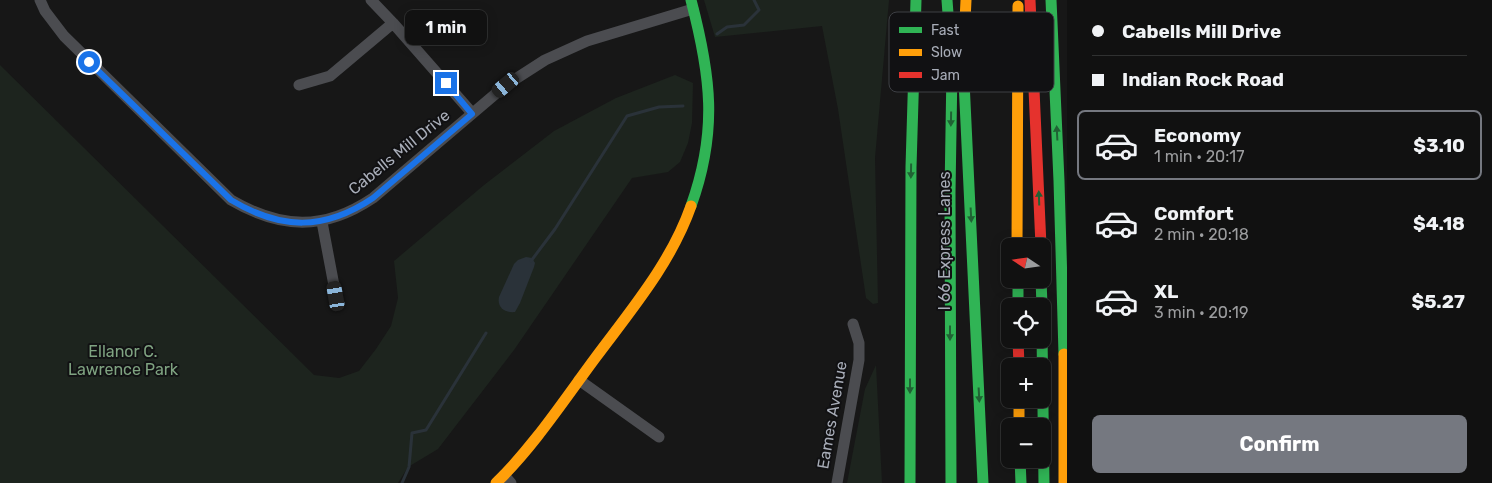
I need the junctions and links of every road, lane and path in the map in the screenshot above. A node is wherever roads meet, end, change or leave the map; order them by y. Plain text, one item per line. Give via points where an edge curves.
1 (40, 0) edge
2 (371, 0) edge
3 (692, 5) edge
4 (393, 23) junction
5 (1054, 67) edge
6 (299, 85) dead end
7 (913, 92) edge
8 (952, 92) edge
9 (962, 92) edge
10 (964, 92) edge
11 (1017, 92) edge
12 (1034, 92) edge
13 (472, 114) junction
14 (322, 222) junction
15 (1018, 238) edge
16 (1040, 238) edge
17 (1063, 269) junction
18 (336, 296) dead end
19 (1067, 312) edge
20 (853, 324) dead end
21 (1042, 348) edge
22 (579, 380) junction
23 (659, 437) dead end
24 (1020, 468) edge
25 (504, 480) edge
26 (837, 483) edge
27 (910, 483) edge
28 (951, 483) edge
29 (962, 483) edge
30 (983, 483) edge
31 (1021, 483) edge
32 (1044, 483) edge
33 (1064, 483) edge

1 - 14 street, Cabells Mill Drive via 64,36 231,200 275,219
2 - 4 street
3 - 13 street, Cabells Mill Drive via 564,50 526,71
3 - 22 main road, Cabells Mill Drive via 701,36 709,97 706,153 697,188 667,257
4 - 6 street via 330,76
4 - 13 street
17 -> 5 main road
7 -> 27 main road
8 -> 28 main road
9 - 29 main road, I 66 Express Lanes
10 -> 30 main road
11 - 15 main road
16 -> 12 main road
13 - 14 street, Cabells Mill Drive via 373,198 350,212
14 - 18 street
17 - 19 main road
17 - 33 main road
20 - 26 street, Eames Avenue via 859,343 859,360
21 - 32 main road
22 - 23 street
22 - 25 main road, Cabells Mill Drive
24 - 31 main road

